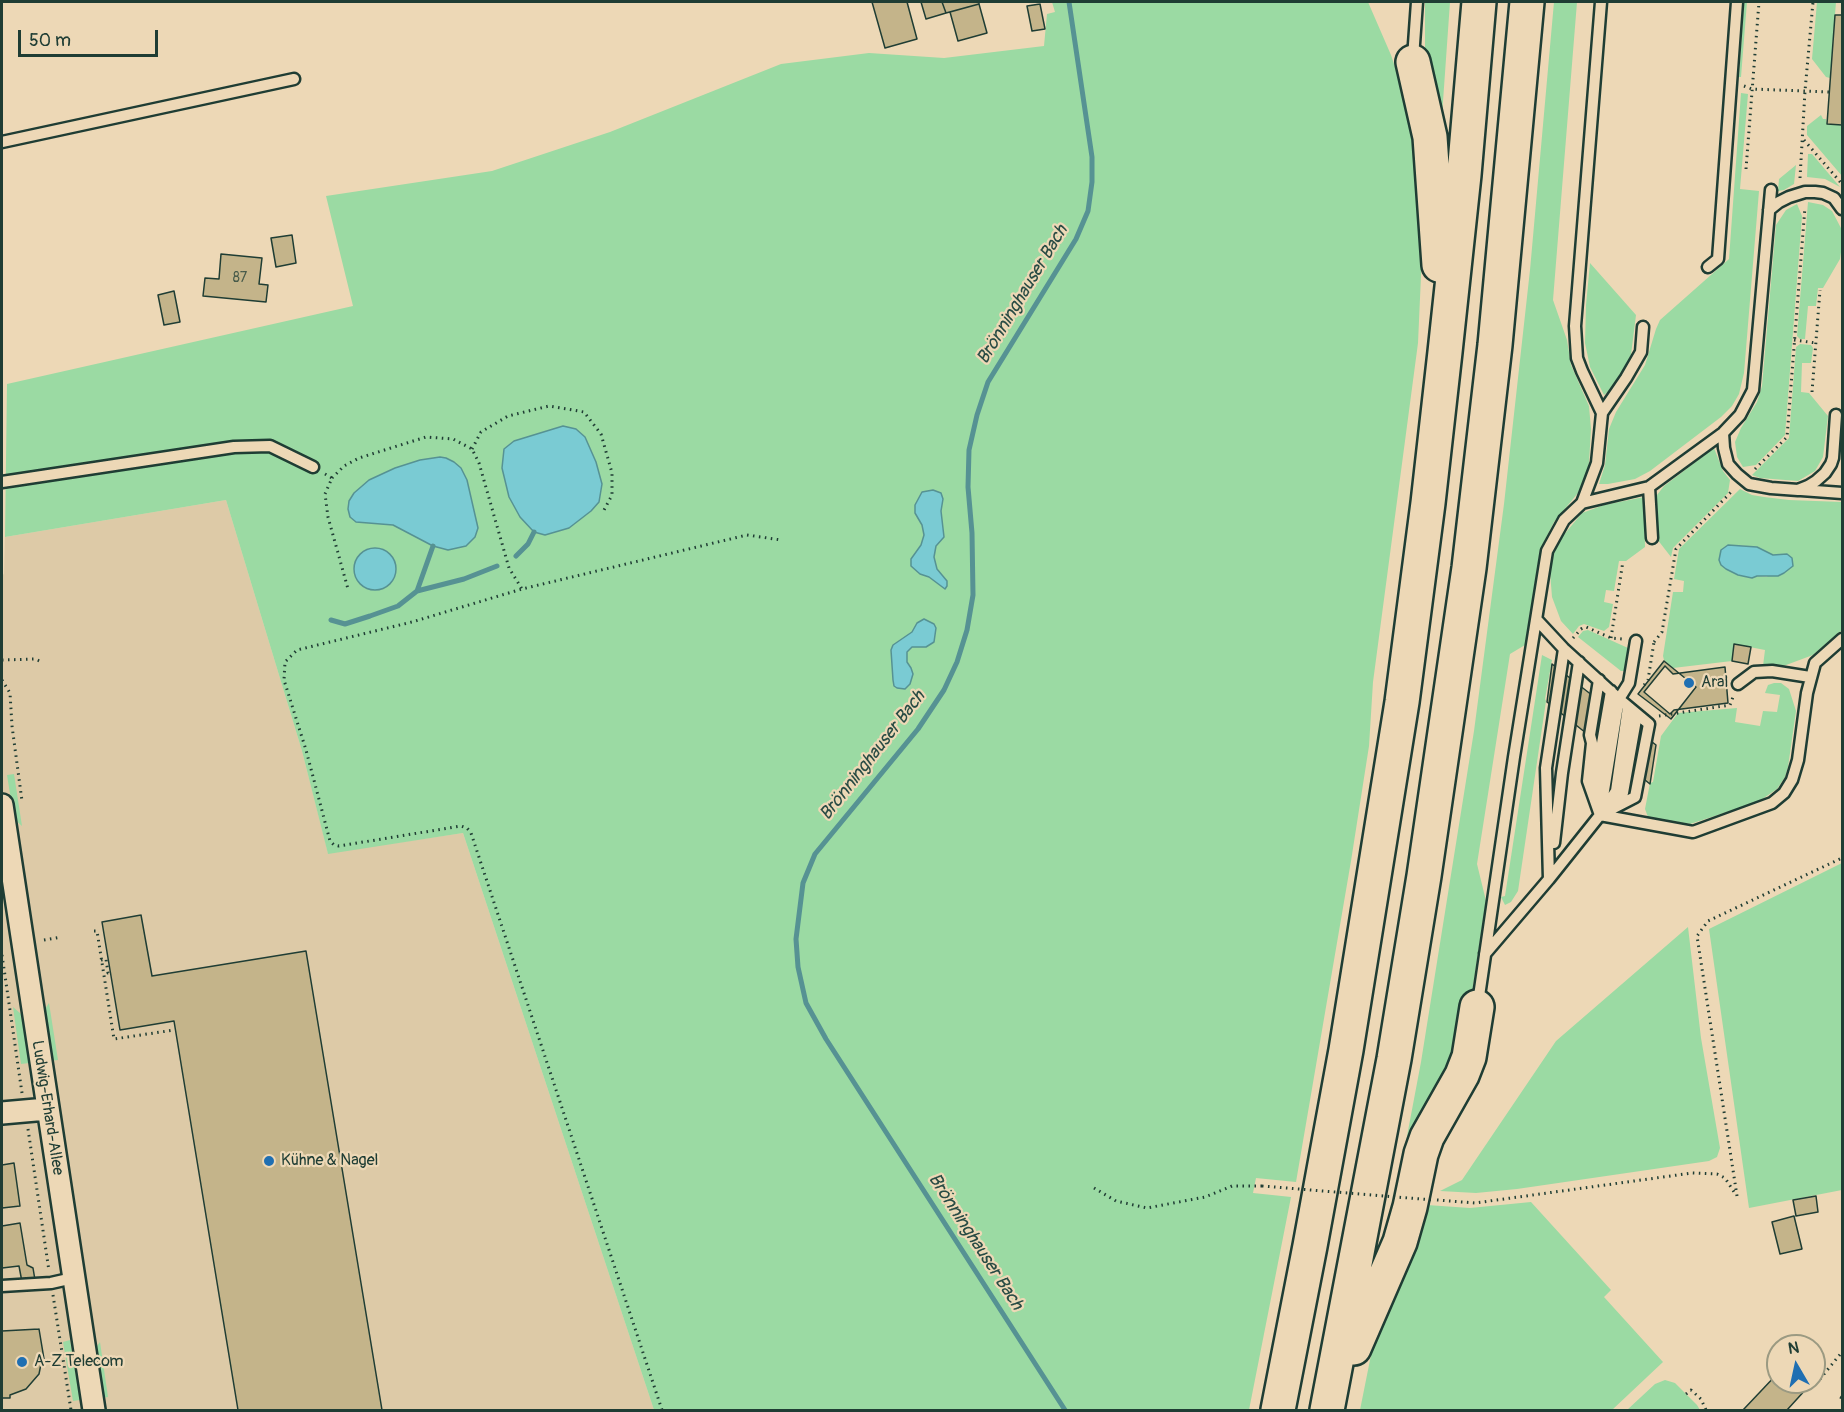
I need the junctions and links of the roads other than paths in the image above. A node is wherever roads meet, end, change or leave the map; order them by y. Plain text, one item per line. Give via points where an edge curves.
1 (1416, 2) edge
2 (1479, 2) edge
3 (1527, 2) edge
4 (1601, 2) edge
5 (1737, 2) edge
6 (1413, 62) joint
7 (294, 79) dead end
8 (2, 142) edge
9 (1771, 190) dead end
10 (1842, 209) edge
11 (1769, 210) junction
12 (1708, 267) dead end
13 (1644, 327) dead end
14 (1445, 352) junction
15 (1602, 413) junction
16 (1836, 415) dead end
17 (1723, 433) junction
18 (313, 467) road end
19 (2, 482) edge
20 (1649, 487) junction
21 (1798, 490) junction
22 (1842, 493) edge
23 (1582, 503) junction
24 (1652, 538) dead end
25 (1537, 620) junction
26 (1842, 639) edge
27 (1636, 641) road end
28 (1564, 649) junction
29 (1579, 662) junction
30 (1810, 677) junction
31 (1599, 680) junction
32 (1738, 684) road end
33 (1615, 695) junction
34 (1628, 706) junction
35 (2, 805) edge
36 (1600, 815) junction
37 (1549, 879) junction
38 (1485, 955) junction
39 (1478, 1006) joint
40 (48, 1109) junction
41 (2, 1113) edge
42 (73, 1278) junction
43 (2, 1286) edge
44 (94, 1410) edge
45 (1278, 1410) edge
46 (1328, 1410) edge

1 - 6 lane
2 - 14 highway
3 - 46 highway via 1495,345 1467,580 1396,1047
4 - 15 lane via 1575,326 1577,358
5 - 12 lane via 1718,259
6 - 14 highway via 1430,137
7 - 8 lane
9 - 11 lane
10 - 11 lane via 1834,198 1805,192
11 - 17 lane via 1753,390 1740,415
13 - 15 lane via 1641,352
14 - 45 highway via 1402,702 1371,902
15 - 23 lane via 1597,464
16 - 21 lane via 1831,464 1819,479
17 - 20 lane
17 - 21 lane via 1728,464 1749,484
18 - 19 lane via 270,446 234,447
20 - 23 lane
20 - 24 lane
21 - 22 lane
23 - 25 lane via 1564,520 1547,551
25 - 28 lane
25 - 38 lane
26 - 30 lane via 1815,663
27 - 33 lane via 1629,683
28 - 29 lane
28 - 37 lane via 1546,768
29 - 31 lane
29 - 37 lane
30 - 32 lane via 1755,672
30 - 36 lane via 1792,780 1772,803 1693,832
31 - 33 lane
31 - 36 lane via 1588,781
33 - 34 lane
33 - 36 lane
34 - 36 lane via 1616,790
34 - 36 lane via 1649,724 1635,797
35 - 40 street, Ludwig-Erhard-Allee
36 - 37 lane
37 - 38 lane
38 - 39 lane
39 - 46 highway via 1462,1076 1427,1137 1400,1242
40 - 41 street
40 - 42 street, Ludwig-Erhard-Allee
42 - 43 lane
42 - 44 street, Ludwig-Erhard-Allee

